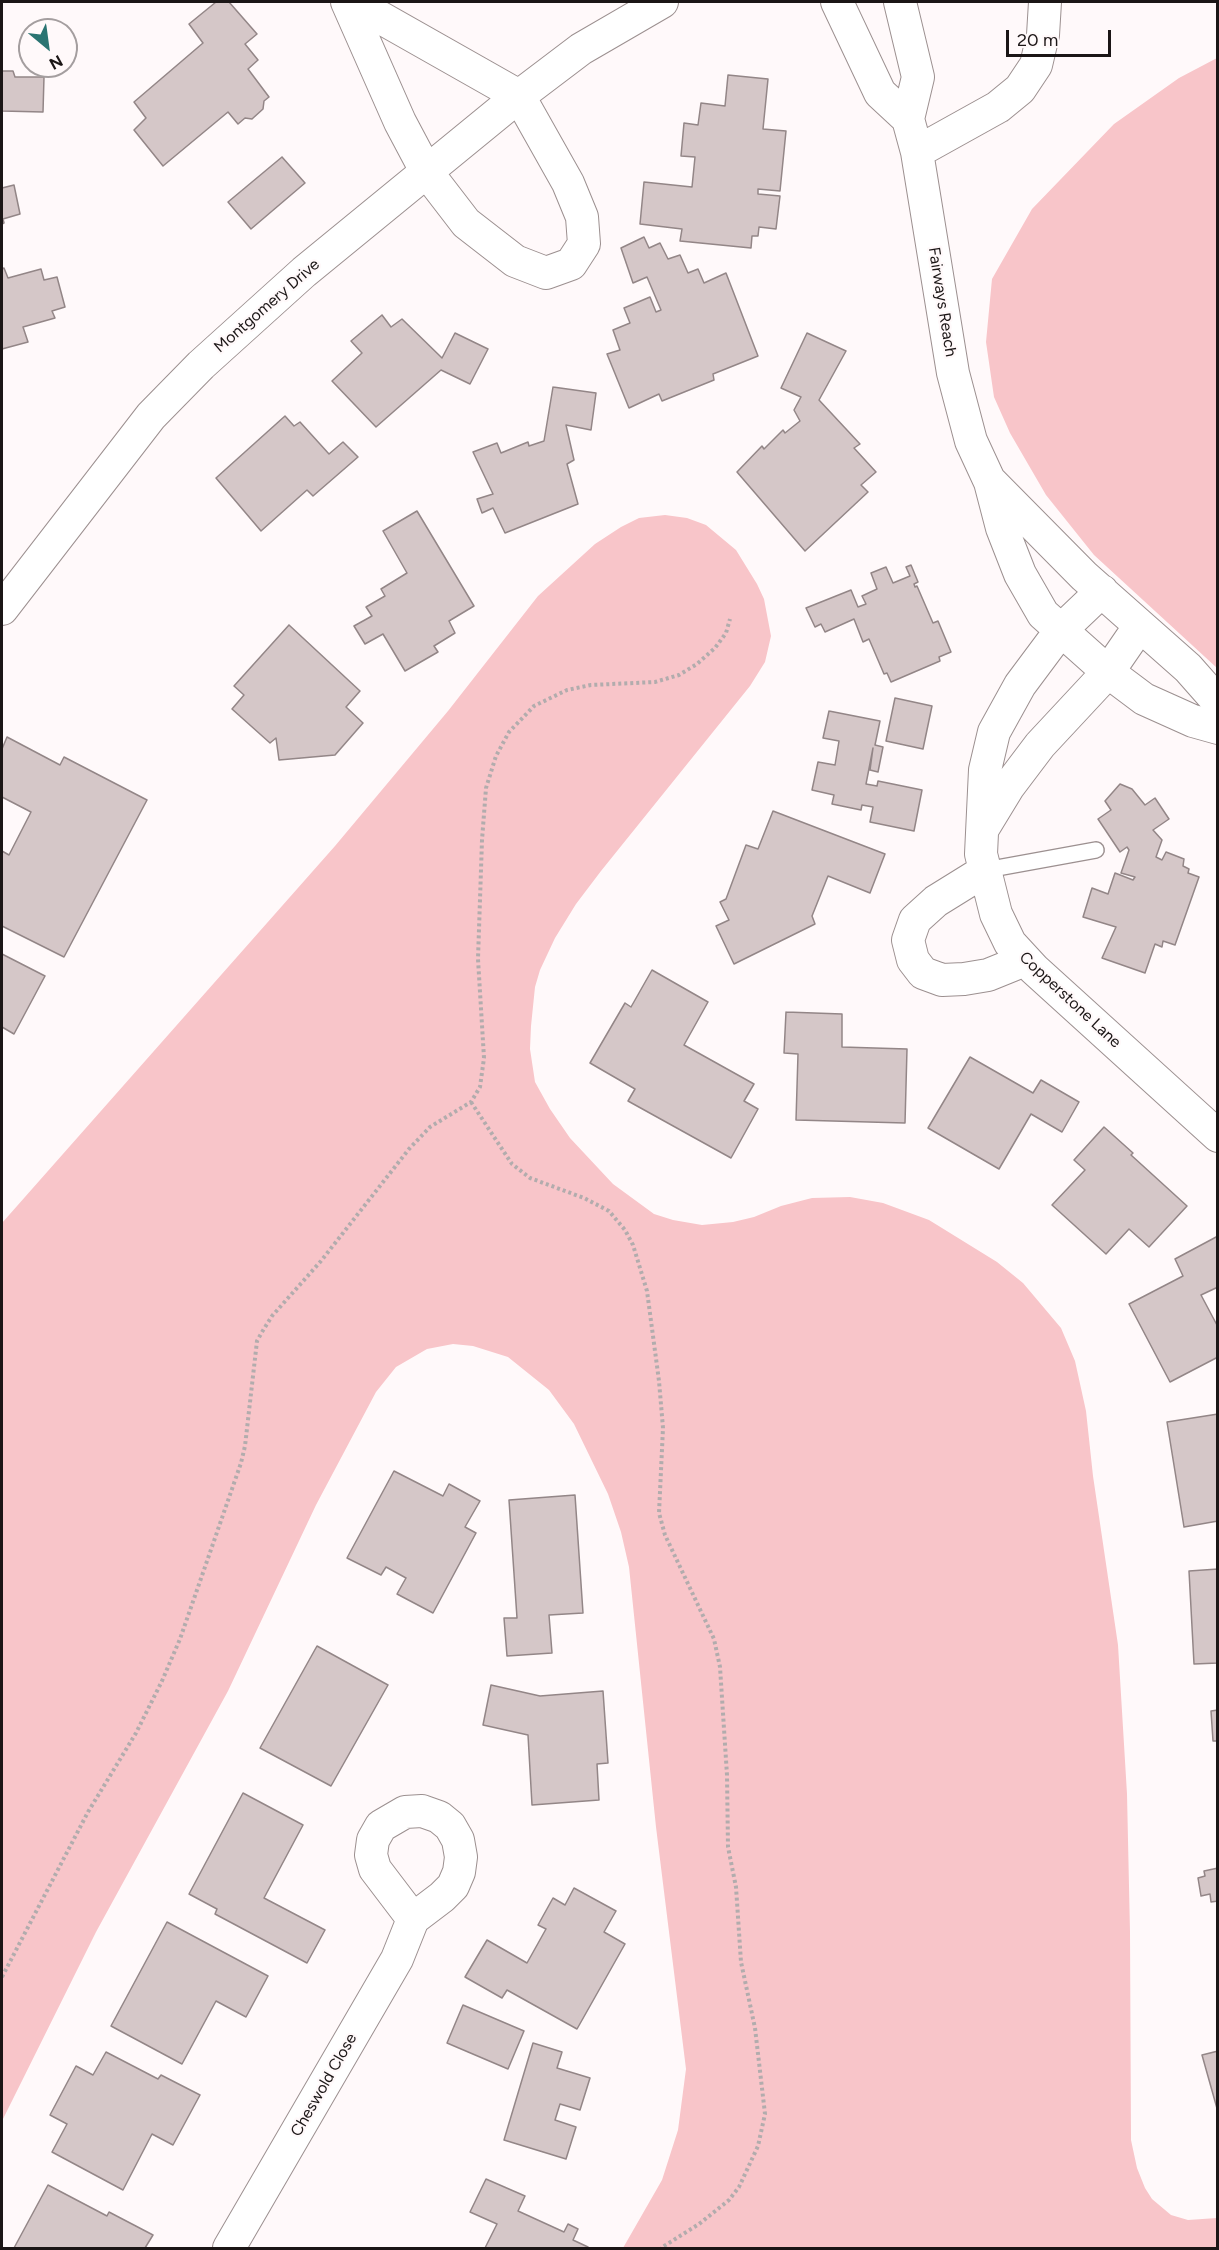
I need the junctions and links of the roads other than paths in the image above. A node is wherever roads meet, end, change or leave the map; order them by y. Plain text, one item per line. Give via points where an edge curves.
1 (347, 2) edge
2 (352, 2) edge
3 (621, 2) edge
4 (663, 2) edge
5 (837, 2) edge
6 (900, 2) edge
7 (1046, 2) edge
8 (581, 49) junction
9 (519, 96) junction
10 (908, 119) junction
11 (917, 152) junction
12 (426, 171) junction
13 (990, 482) junction
14 (1102, 591) junction
15 (2, 609) edge
16 (1139, 627) junction
17 (1061, 630) junction
18 (1108, 672) junction
19 (1218, 702) edge
20 (1218, 729) edge
21 (981, 830) junction
22 (1096, 850) dead end
23 (986, 870) junction
24 (1025, 960) junction
25 (1218, 1136) edge
26 (413, 1918) dead end
27 (229, 2248) edge

1 - 12 street
2 - 9 street
3 - 8 street, Montgomery Drive
4 - 8 street, Montgomery Drive
5 - 10 street via 880,93
6 - 10 street, Fairways Reach via 918,77
7 - 11 street via 1036,65 1020,89 998,107
8 - 9 street, Montgomery Drive
9 - 12 street, Montgomery Drive
9 - 12 street via 568,183 582,217 584,244 572,264 546,273 515,261 466,223
10 - 11 street, Fairways Reach
11 - 13 street, Fairways Reach via 953,373 971,441
12 - 15 street, Montgomery Drive via 295,280 151,416
13 - 14 street, Fairways Reach
13 - 17 street, Fairways Reach via 1020,574 1043,614
14 - 16 street, Fairways Reach
14 - 17 street, Copperstone Lane
16 - 18 street
16 - 19 street, Fairways Reach via 1188,668
17 - 18 street, Fairways Reach
17 - 21 street, Copperstone Lane via 1020,685 994,732 985,770
18 - 20 street, Fairways Reach via 1144,699
18 - 21 street via 1040,745
21 - 23 street, Copperstone Lane
22 - 23 lane
23 - 24 street, Copperstone Lane via 996,914 1010,943
23 - 24 street via 936,901 915,920 908,940 913,960 924,974 942,980 988,975
24 - 25 street, Copperstone Lane
26 - 27 street, Cheswold Close via 397,1959

